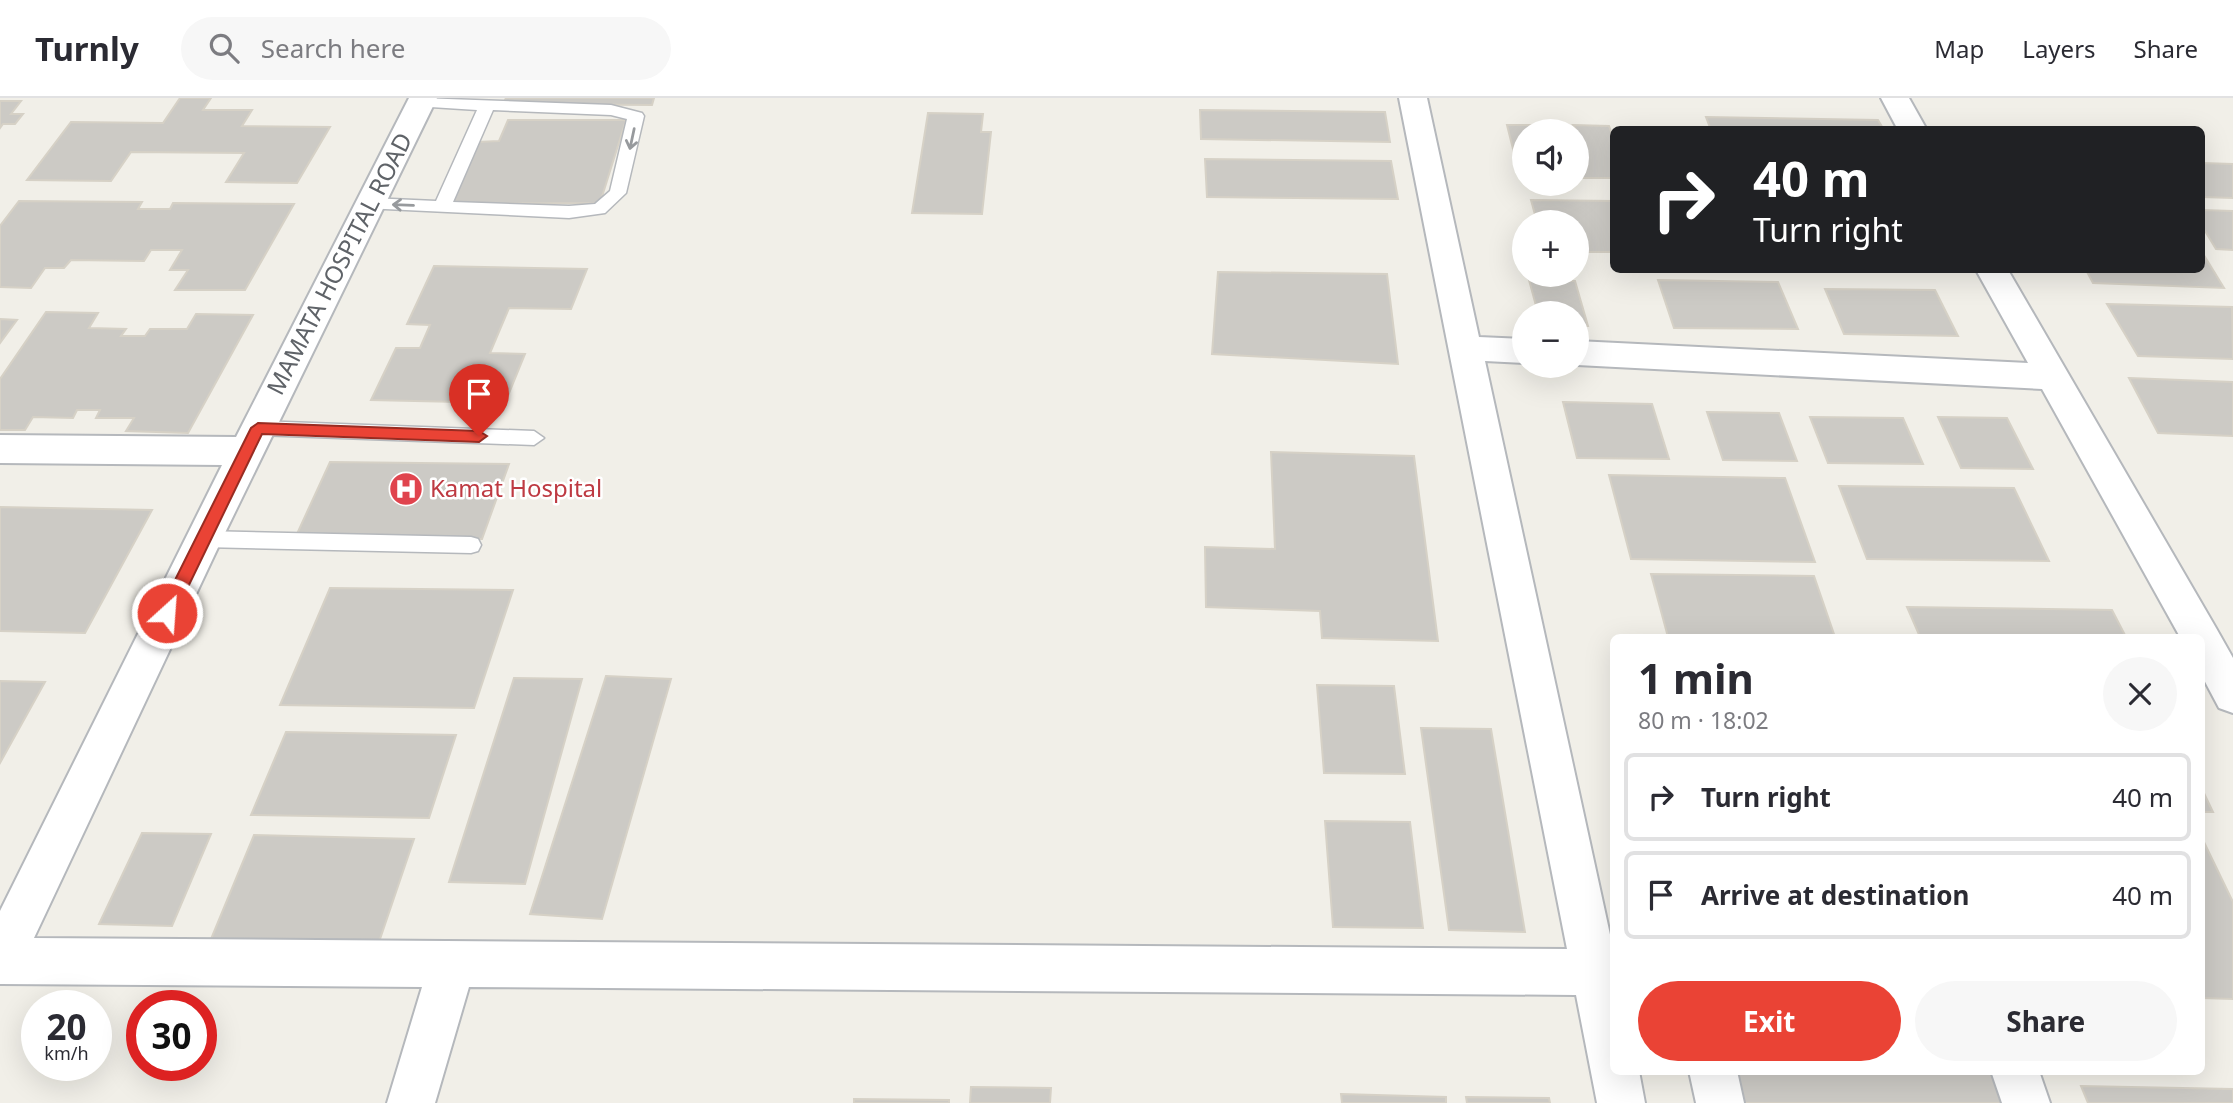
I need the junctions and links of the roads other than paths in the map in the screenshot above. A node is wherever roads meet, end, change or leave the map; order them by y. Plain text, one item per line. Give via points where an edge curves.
1 (1413, 98) edge
2 (1895, 98) edge
3 (422, 100) edge
4 (487, 106) junction
5 (1911, 126) edge
6 (370, 204) junction
7 (442, 207) junction
8 (1994, 273) edge
9 (1464, 348) junction
10 (1512, 350) edge
11 (1589, 354) edge
12 (2053, 377) junction
13 (534, 438) dead end
14 (252, 439) junction
15 (0, 449) edge
16 (203, 539) junction
17 (471, 545) dead end
18 (2199, 634) edge
19 (2205, 645) edge
20 (2233, 695) edge
21 (0, 960) edge
22 (453, 962) junction
23 (1594, 972) junction
24 (1610, 1046) edge
25 (1616, 1075) edge
26 (1714, 1075) edge
27 (2016, 1075) edge
28 (411, 1103) edge
29 (1621, 1103) edge
30 (1720, 1103) edge
31 (2026, 1103) edge

1 - 9 street
2 - 5 street
3 - 4 lane
3 - 6 street, MAMATA HOSPITAL ROAD
4 - 7 lane
4 -> 7 lane via 611,110 636,116 618,193 599,209 569,212
7 -> 6 lane
6 - 14 street, MAMATA HOSPITAL ROAD
8 - 12 street
9 - 10 street
9 - 23 street
11 - 12 street
12 - 18 street
13 - 14 lane
14 - 15 street
14 - 16 street, MAMATA HOSPITAL ROAD
16 - 17 lane
16 - 21 street, MAMATA HOSPITAL ROAD
19 - 20 street
21 - 22 street
22 - 23 street
22 - 28 street
23 - 24 street
25 - 29 street
26 - 30 street
27 - 31 street

